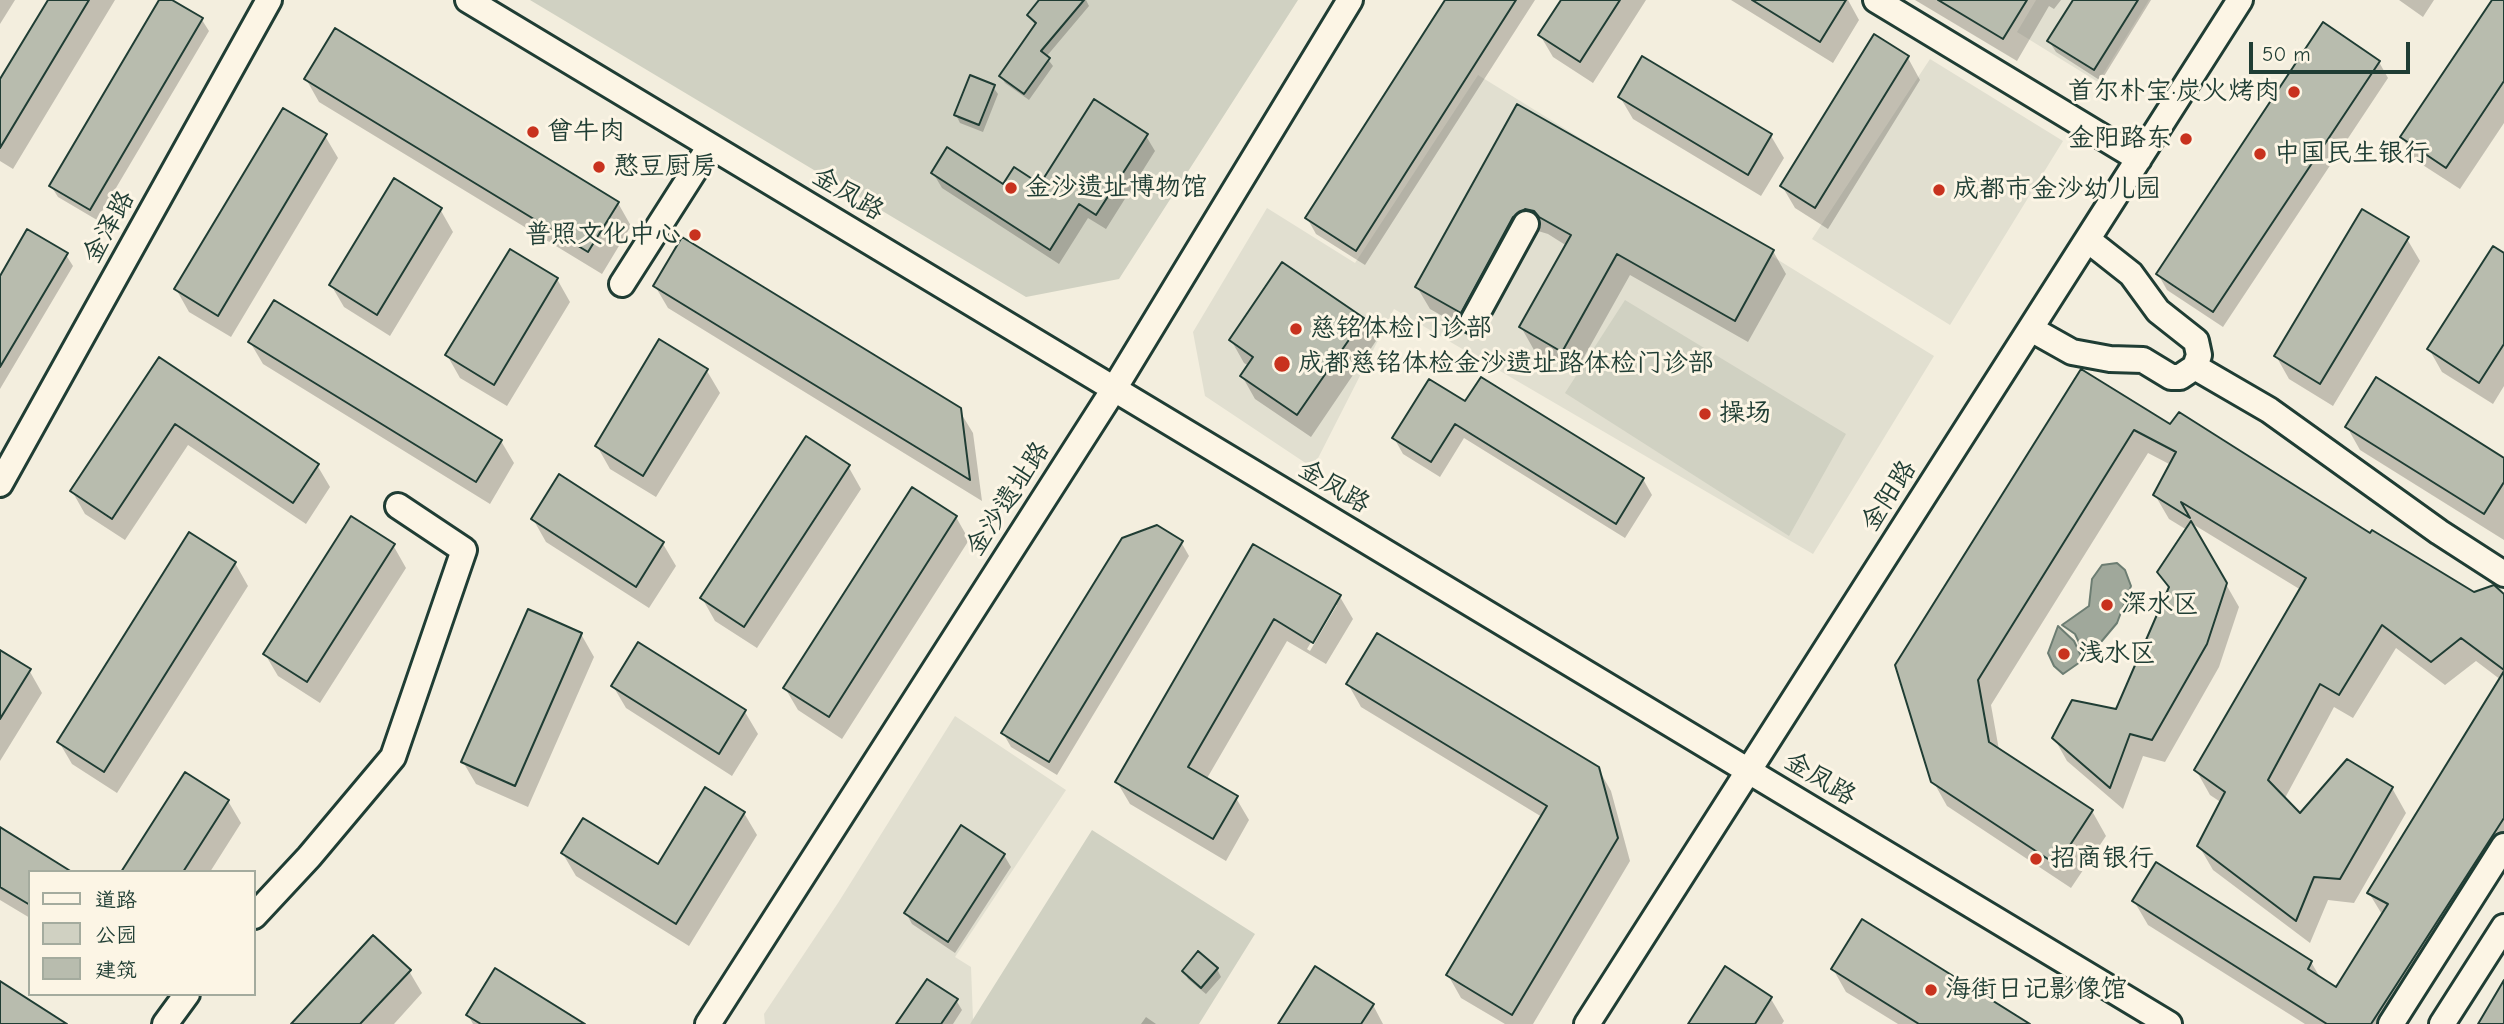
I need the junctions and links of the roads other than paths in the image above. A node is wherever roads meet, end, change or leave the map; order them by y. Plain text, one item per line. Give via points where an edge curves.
1 (269, 0) edge
2 (468, 0) edge
3 (1350, 0) edge
4 (1876, 0) edge
5 (2240, 0) edge
6 (710, 146) junction
7 (2139, 159) junction
8 (1526, 224) dead end
9 (2088, 240) junction
10 (622, 284) dead end
11 (1474, 321) dead end
12 (2031, 329) junction
13 (2195, 367) junction
14 (1114, 389) junction
15 (0, 484) edge
16 (398, 506) dead end
17 (2504, 574) edge
18 (1748, 772) junction
19 (2504, 845) edge
20 (256, 914) edge
21 (2504, 927) edge
22 (186, 996) edge
23 (2160, 1022) edge
24 (165, 1024) edge
25 (708, 1024) edge
26 (1587, 1024) edge
27 (2390, 1024) edge
28 (2442, 1024) edge

1 - 15 street, 金泽路
2 - 6 street, 金凤路
3 - 14 street, 金沙遗址路
4 - 7 street
5 - 7 street, 金阳路
6 - 10 street
6 - 14 street, 金凤路
7 - 9 street, 金阳路
8 - 11 street
9 - 12 street, 金阳路
9 - 13 street via 2131,274 2158,311 2196,341 2199,355
12 - 13 street via 2072,352 2143,360 2171,377
12 - 18 street, 金阳路
13 - 17 street via 2280,417
14 - 18 street, 金凤路
14 - 25 street, 金沙遗址路
16 - 20 street via 464,550 393,757
18 - 23 street, 金凤路
18 - 26 street, 金阳路
19 - 27 street
21 - 28 street
22 - 24 street

